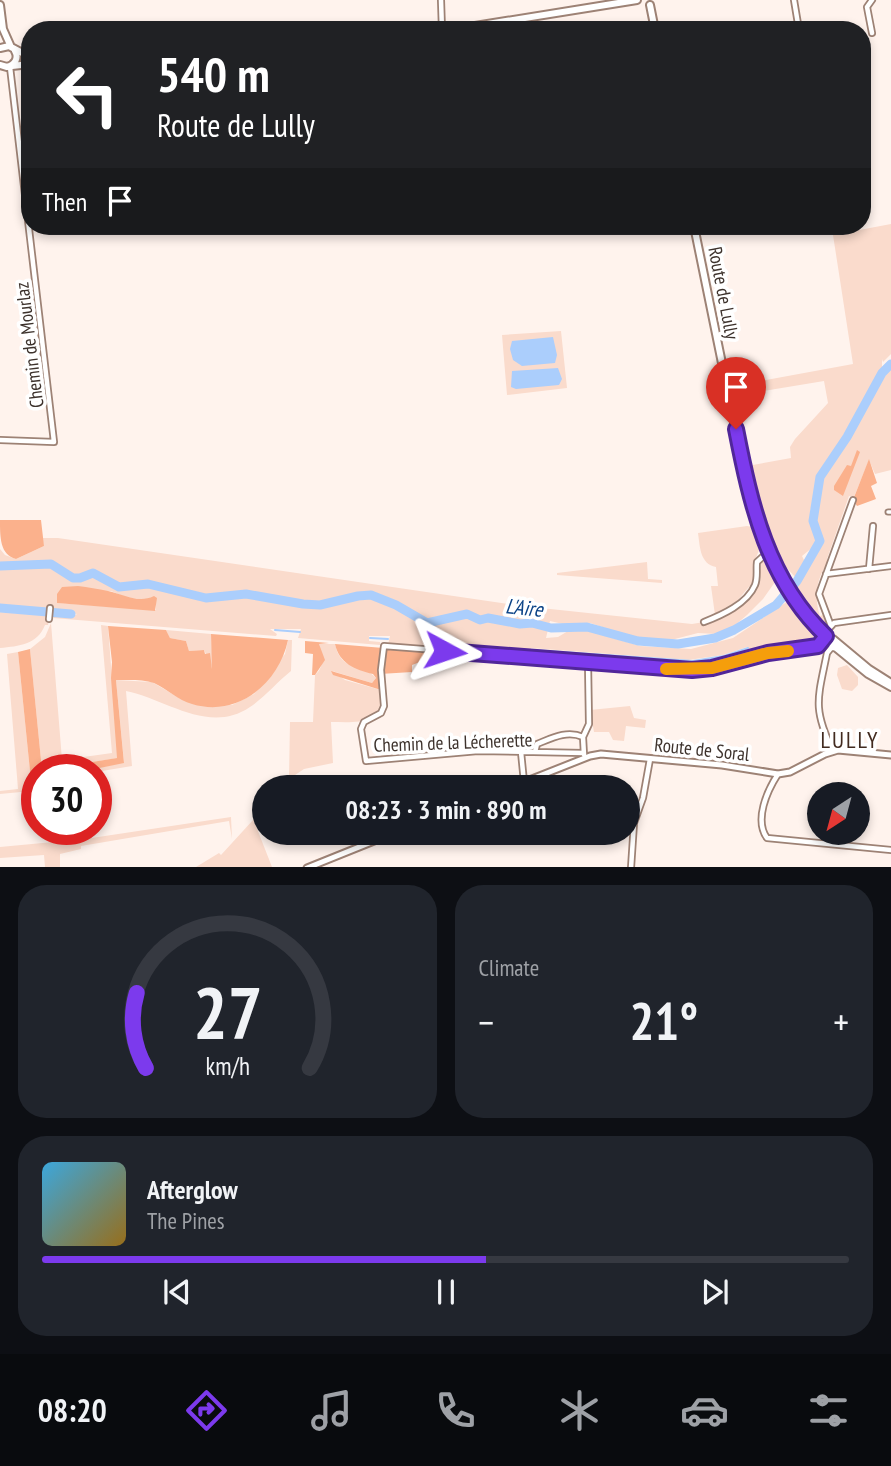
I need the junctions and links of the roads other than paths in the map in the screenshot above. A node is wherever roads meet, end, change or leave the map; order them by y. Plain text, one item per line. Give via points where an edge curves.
1 (441, 0) edge
2 (639, 0) edge
3 (793, 0) edge
4 (872, 0) edge
5 (653, 2) edge
6 (0, 5) edge
7 (442, 21) edge
8 (507, 21) edge
9 (655, 21) edge
10 (797, 21) edge
11 (870, 21) edge
12 (871, 28) edge
13 (3, 29) junction
14 (872, 33) dead end
15 (0, 47) edge
16 (13, 49) junction
17 (21, 53) edge
18 (0, 65) edge
19 (21, 65) edge
20 (11, 66) junction
21 (21, 151) edge
22 (31, 235) edge
23 (696, 235) edge
24 (0, 440) edge
25 (853, 500) dead end
26 (873, 526) dead end
27 (768, 552) junction
28 (891, 566) edge
29 (869, 569) junction
30 (826, 574) junction
31 (50, 608) dead end
32 (891, 615) edge
33 (50, 618) dead end
34 (704, 622) dead end
35 (831, 626) junction
36 (825, 635) junction
37 (836, 648) junction
38 (588, 662) junction
39 (891, 685) edge
40 (583, 737) junction
41 (833, 751) junction
42 (521, 752) junction
43 (536, 752) junction
44 (584, 755) junction
45 (891, 755) edge
46 (650, 759) junction
47 (766, 772) junction
48 (778, 774) junction
49 (523, 775) edge
50 (540, 775) edge
51 (772, 782) junction
52 (363, 845) edge
53 (891, 850) edge
54 (307, 867) edge
55 (631, 867) edge

1 - 7 street
2 - 5 main road
2 - 8 main road
3 - 10 street
4 - 11 street via 867,7
5 - 9 main road
6 - 13 main road
12 - 14 street
13 - 15 main road
13 - 16 main road
15 - 16 main road
16 - 17 main road
16 - 20 main road via 17,58
18 - 20 main road
19 - 20 main road
20 - 21 street, Chemin de Mourlaz
22 - 24 street, Chemin de Mourlaz via 54,442
23 - 27 main road, Route de Lully via 745,476
25 - 30 street
26 - 29 street
27 - 34 street via 757,562 756,582 749,594 732,609
27 - 36 main road, Route de Lully via 792,598
28 - 29 street
29 - 30 street
30 - 35 street via 819,595
31 - 33 street
32 - 35 street
35 - 36 street
36 - 37 main road, Route de Lully
36 - 38 street via 815,648 768,653 706,669
36 - 39 main road, Route de Lully
37 - 39 main road, Route de Lully via 868,674
37 - 41 street via 827,653 818,706
38 - 40 street via 589,724
38 - 42 street, Chemin de la Lécherette via 384,646 384,706 361,729 366,761
40 - 43 street via 558,735 537,744
40 - 44 street
41 - 45 street, Route de Soral
41 - 48 street, Route de Soral
42 - 43 street, Chemin de la Lécherette
42 - 49 street
43 - 44 street, Chemin de la Lécherette
44 - 46 street, Route de Soral
44 - 50 street, Route de Soral
46 - 47 street, Route de Soral
46 - 55 street via 634,823
47 - 48 street, Route de Soral
47 - 51 street
48 - 51 street
51 - 53 street via 761,813 767,838
52 - 54 street

